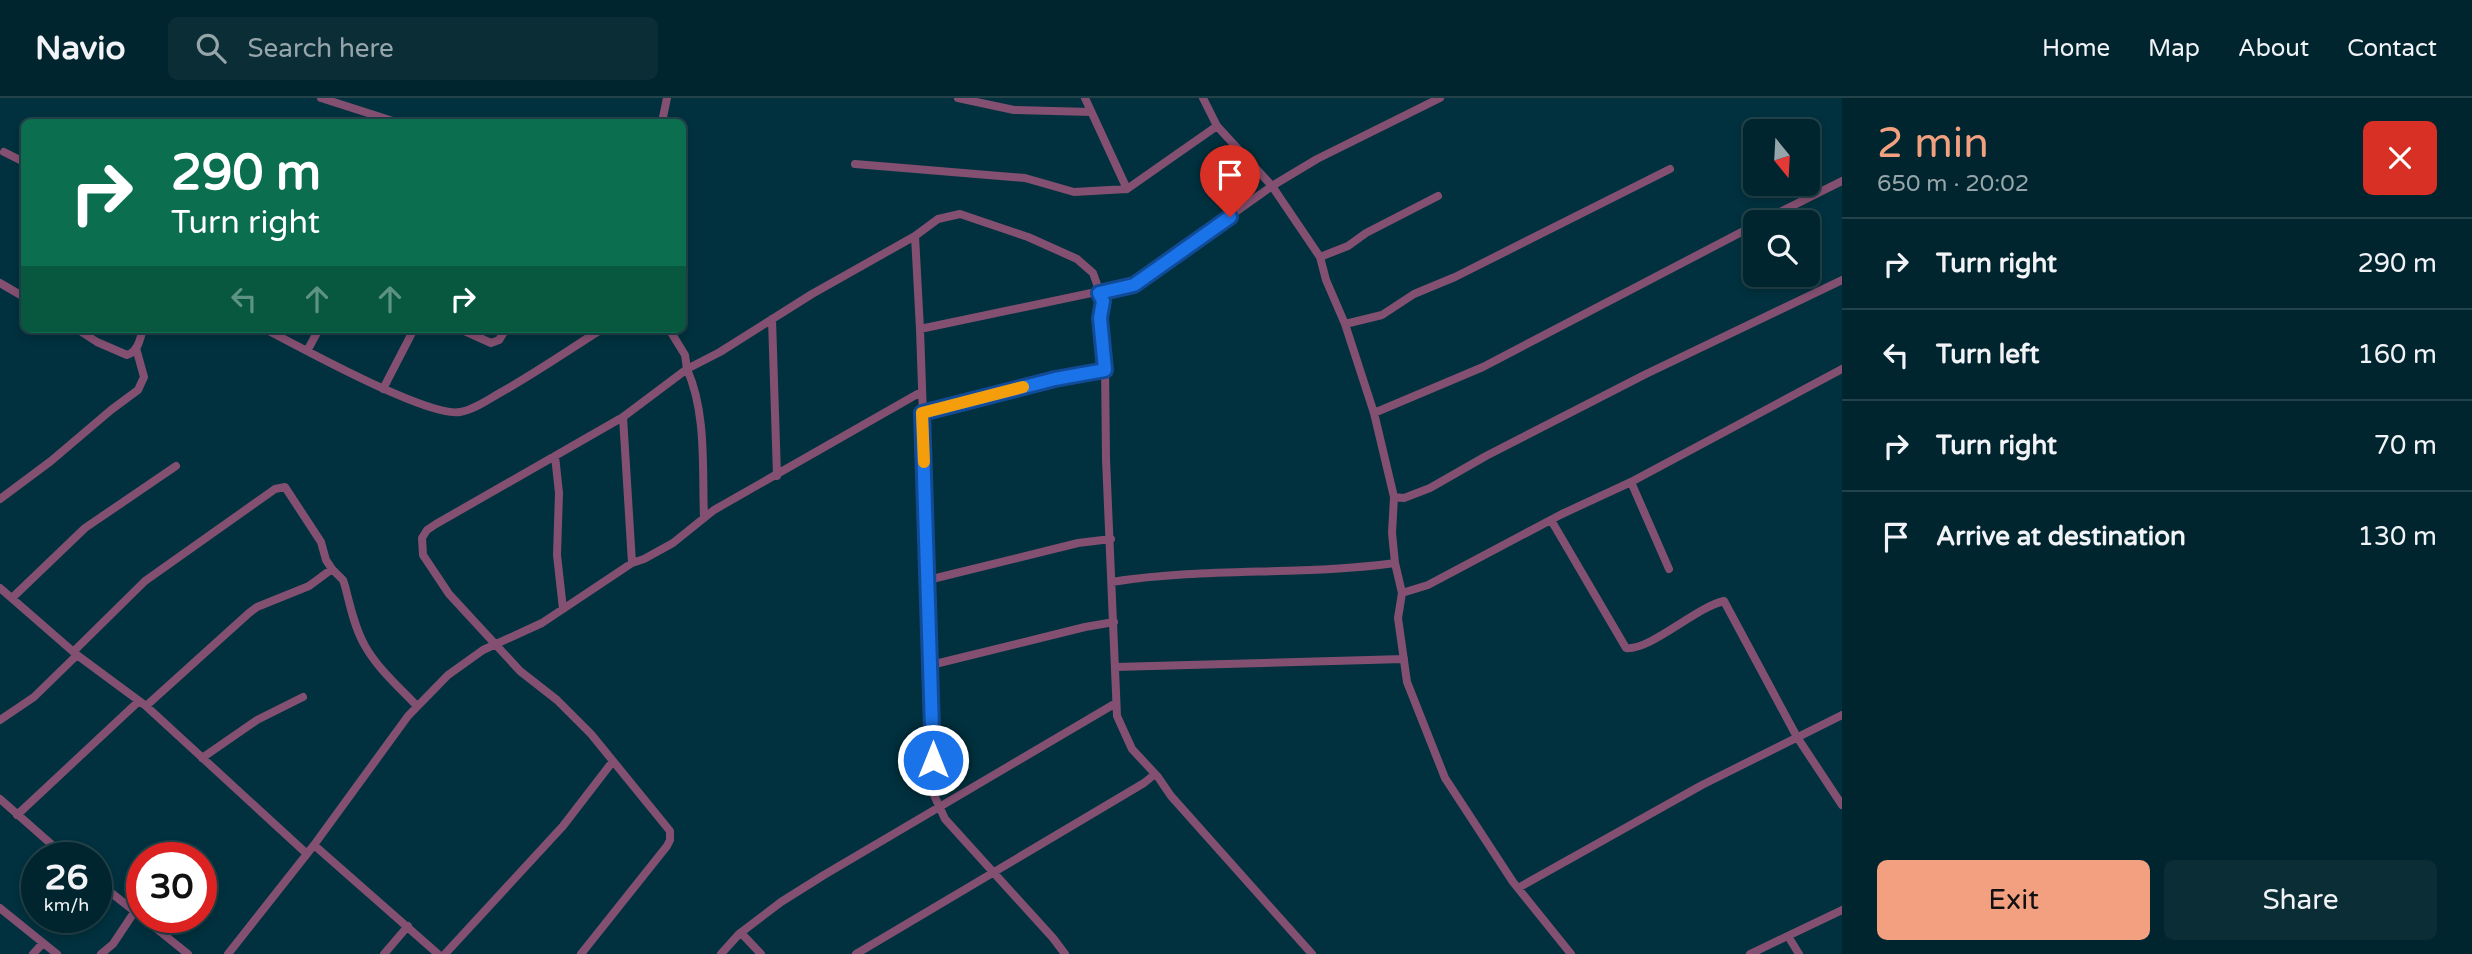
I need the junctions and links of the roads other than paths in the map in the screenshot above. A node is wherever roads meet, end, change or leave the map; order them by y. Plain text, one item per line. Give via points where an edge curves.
1 (321, 98) edge
2 (667, 98) edge
3 (958, 98) edge
4 (1085, 98) edge
5 (1203, 98) edge
6 (1440, 98) edge
7 (1091, 112) junction
8 (387, 119) edge
9 (663, 119) edge
10 (1217, 126) junction
11 (4, 152) dead end
12 (21, 160) edge
13 (855, 164) dead end
14 (1670, 169) dead end
15 (1842, 181) edge
16 (1272, 186) junction
17 (1127, 189) junction
18 (1438, 196) dead end
19 (1784, 210) edge
20 (1743, 231) edge
21 (915, 236) junction
22 (1320, 257) junction
23 (1842, 280) edge
24 (0, 283) edge
25 (1099, 293) junction
26 (21, 295) edge
27 (772, 319) junction
28 (1345, 324) junction
29 (920, 329) junction
30 (83, 333) edge
31 (142, 333) edge
32 (273, 333) edge
33 (317, 333) edge
34 (412, 333) edge
35 (469, 333) edge
36 (503, 333) edge
37 (596, 333) edge
38 (671, 333) edge
39 (136, 348) junction
40 (307, 351) junction
41 (687, 369) junction
42 (1842, 369) edge
43 (1105, 370) junction
44 (383, 389) junction
45 (921, 392) junction
46 (922, 413) junction
47 (1374, 413) junction
48 (622, 417) junction
49 (555, 456) junction
50 (176, 466) dead end
51 (778, 475) junction
52 (1631, 482) junction
53 (1394, 497) junction
54 (0, 499) edge
55 (704, 518) junction
56 (1551, 520) junction
57 (1111, 539) junction
58 (632, 563) junction
59 (1395, 563) junction
60 (332, 569) junction
61 (1669, 569) dead end
62 (928, 580) junction
63 (1112, 582) junction
64 (0, 588) edge
65 (1402, 593) junction
66 (12, 598) junction
67 (563, 609) junction
68 (1114, 622) junction
69 (496, 643) junction
70 (76, 653) junction
71 (1404, 659) junction
72 (931, 665) junction
73 (1115, 667) junction
74 (303, 697) dead end
75 (1116, 703) junction
76 (143, 704) junction
77 (417, 706) junction
78 (1842, 715) edge
79 (0, 720) edge
80 (1797, 737) junction
81 (202, 758) junction
82 (613, 761) junction
83 (1155, 774) junction
84 (0, 799) edge
85 (1842, 806) edge
86 (938, 807) junction
87 (17, 815) junction
88 (48, 842) edge
89 (314, 845) junction
90 (306, 853) junction
91 (994, 873) junction
92 (1518, 888) junction
93 (112, 893) edge
94 (126, 904) edge
95 (0, 908) edge
96 (1842, 911) edge
97 (408, 926) junction
98 (126, 930) edge
99 (162, 933) edge
100 (739, 934) junction
101 (1788, 936) junction
102 (43, 943) junction
103 (33, 954) edge
104 (57, 954) edge
105 (101, 954) edge
106 (188, 954) edge
107 (228, 954) edge
108 (384, 954) edge
109 (438, 954) edge
110 (445, 954) edge
111 (581, 954) edge
112 (721, 954) edge
113 (761, 954) edge
114 (856, 954) edge
115 (1065, 954) edge
116 (1312, 954) edge
117 (1570, 954) edge
118 (1750, 954) edge
119 (1800, 954) edge

1 - 8 street
2 - 9 street
3 - 7 street via 1014,110
4 - 7 street
5 - 10 street
6 - 16 street
7 - 17 street
10 - 16 street
10 - 17 street
11 - 12 street
13 - 17 street via 1025,178 1074,192
14 - 28 street via 1414,294 1382,315
15 - 19 street
16 - 22 street
16 - 25 street via 1134,285
18 - 22 street
20 - 47 street via 1483,367
21 - 25 street via 938,219 968,216 1077,259 1093,273
21 - 27 street
21 - 29 street
22 - 28 street
23 - 53 street via 1646,373 1430,488
24 - 26 street
25 - 29 street
25 - 43 street
27 - 41 street
27 - 51 street
28 - 47 street
29 - 45 street
30 - 39 street via 122,353
31 - 39 street
32 - 40 street
33 - 40 street
34 - 44 street
35 - 36 street via 491,343
37 - 44 street via 513,386 459,413 445,413
38 - 41 street via 685,355
39 - 54 street via 144,377 138,390
40 - 44 street
41 - 48 street
41 - 55 street via 695,387 700,424
42 - 52 street
43 - 46 street
43 - 57 street
45 - 46 street
45 - 51 street
46 - 62 street
47 - 53 street
48 - 49 street
48 - 58 street
49 - 67 street
49 - 69 street via 436,524 422,537 424,555 449,594
50 - 66 street via 85,528
51 - 55 street
52 - 56 street
52 - 61 street
53 - 59 street
55 - 58 street via 673,543
56 - 65 street via 1428,585
56 - 80 street via 1626,648 1649,642 1724,601
57 - 62 street
57 - 63 street
58 - 67 street
59 - 63 street via 1352,569 1156,575
59 - 65 street
60 - 70 street via 321,542 288,491 280,486 145,581
60 - 76 street via 309,586 257,607
60 - 77 street via 345,586 363,643
62 - 72 street
63 - 68 street
64 - 66 street
65 - 71 street via 1398,618
66 - 70 street
67 - 69 street
68 - 72 street
68 - 73 street
69 - 77 street via 448,675
69 - 82 street
70 - 76 street
70 - 79 street via 34,697
71 - 73 street
71 - 92 street via 1407,682 1445,778
72 - 86 street via 933,787
73 - 75 street
74 - 81 street via 257,720
75 - 83 street via 1132,749
75 - 86 street
76 - 81 street
76 - 87 street
77 - 89 street
78 - 80 street
80 - 85 street
80 - 92 street
81 - 90 street
82 - 110 street via 563,826
82 - 111 street via 667,827 670,840
83 - 91 street
83 - 116 street
84 - 87 street
86 - 91 street
86 - 100 street via 781,902
87 - 88 street
89 - 90 street
89 - 97 street
90 - 107 street
91 - 114 street
91 - 115 street
92 - 117 street
93 - 94 street
95 - 102 street
96 - 101 street
97 - 108 street
97 - 109 street
98 - 105 street
99 - 106 street
100 - 112 street
100 - 113 street
101 - 118 street
101 - 119 street
102 - 103 street
102 - 104 street

